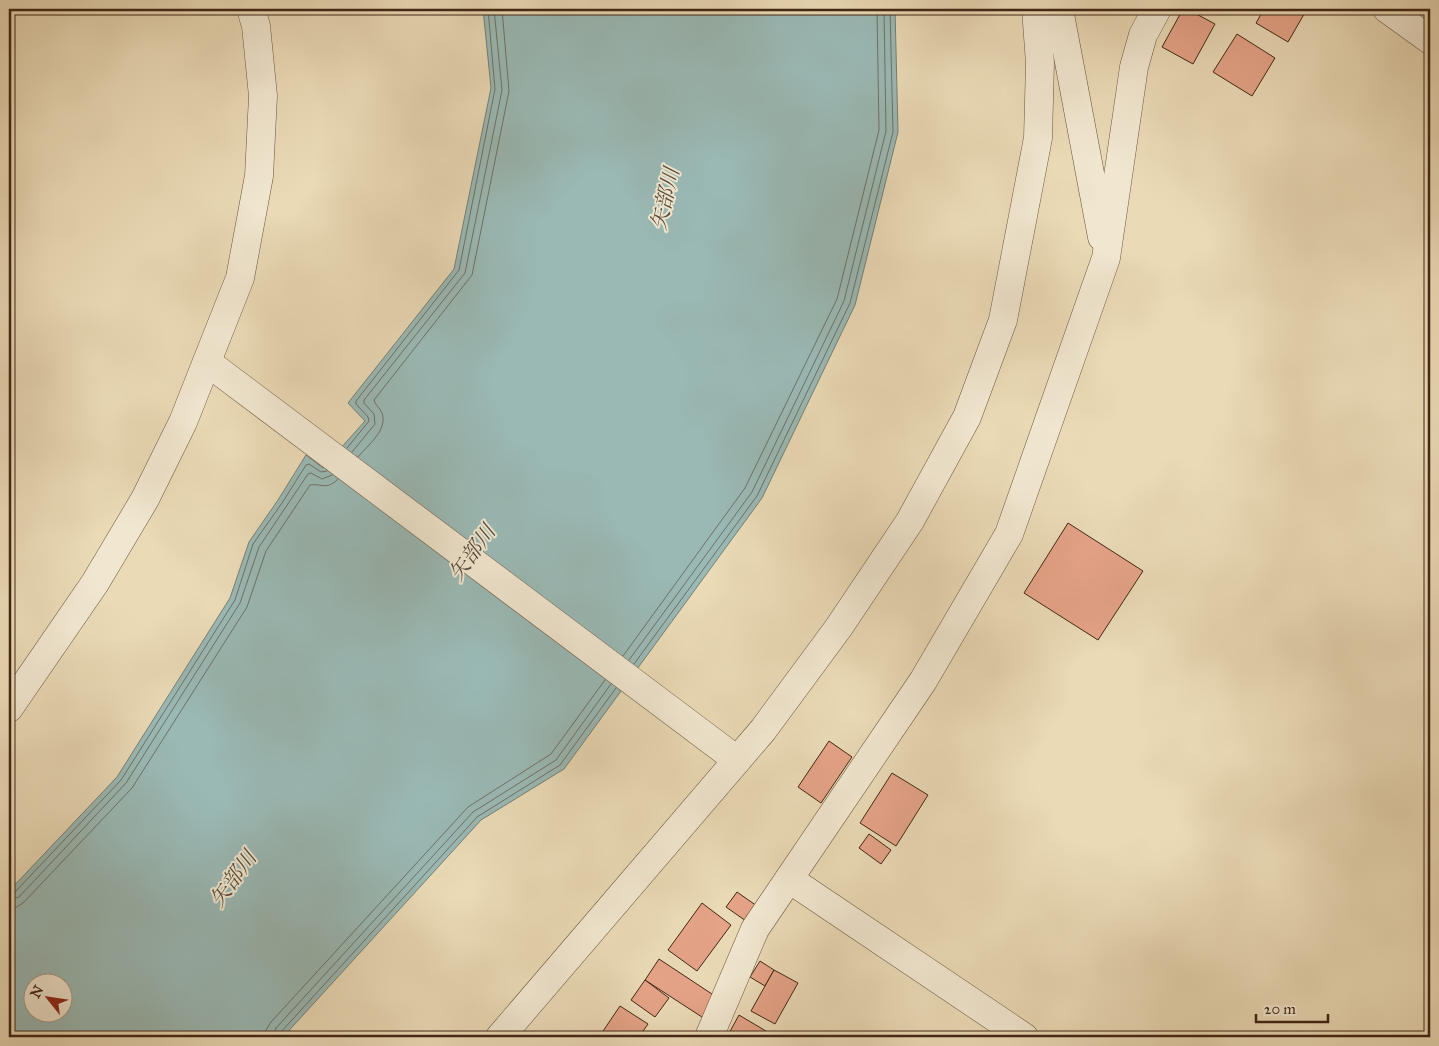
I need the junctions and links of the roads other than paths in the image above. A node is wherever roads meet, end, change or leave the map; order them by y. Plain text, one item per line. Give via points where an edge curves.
1 (251, 9) edge
2 (1036, 9) edge
3 (1059, 9) edge
4 (1157, 9) edge
5 (1387, 9) edge
6 (1430, 40) edge
7 (1106, 258) junction
8 (207, 362) junction
9 (9, 708) edge
10 (738, 760) junction
11 (789, 880) junction
12 (500, 1037) edge
13 (709, 1037) edge
14 (1024, 1037) edge

1 - 8 street via 256,26 263,96 259,176 240,278
2 - 10 street via 1040,63 1038,138 1003,320 967,417 910,521 871,581
3 - 7 street
4 - 7 street via 1143,35 1134,67
5 - 6 street
7 - 11 street via 1009,534 923,681
8 - 9 street via 184,422 145,498 95,583
8 - 10 street
10 - 12 street
11 - 13 street via 755,929
11 - 14 street

